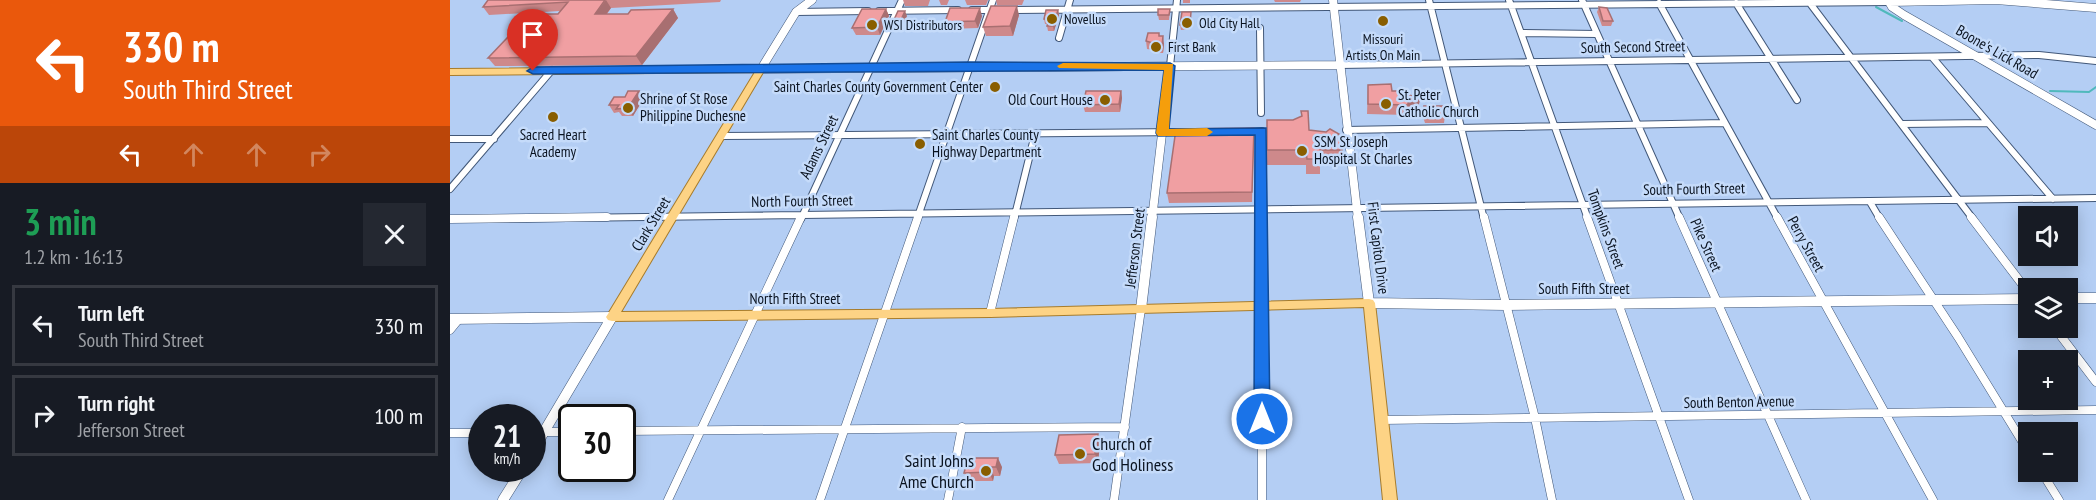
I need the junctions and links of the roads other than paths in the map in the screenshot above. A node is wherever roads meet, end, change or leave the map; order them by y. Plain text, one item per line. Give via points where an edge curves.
1 (812, 0) edge
2 (902, 0) edge
3 (993, 0) edge
4 (1070, 0) edge
5 (1177, 0) edge
6 (1259, 0) edge
7 (1809, 1) edge
8 (1888, 1) edge
9 (1658, 2) edge
10 (1430, 3) edge
11 (1510, 3) edge
12 (1583, 3) edge
13 (1736, 3) junction
14 (1333, 4) edge
15 (2096, 8) edge
16 (1067, 9) junction
17 (1176, 9) junction
18 (1259, 9) junction
19 (897, 10) junction
20 (990, 10) junction
21 (796, 12) junction
22 (1260, 28) dead end
23 (1521, 33) junction
24 (1597, 34) junction
25 (1059, 38) dead end
26 (1852, 57) junction
27 (1932, 57) junction
28 (1979, 57) junction
29 (1772, 58) junction
30 (1690, 59) junction
31 (2096, 61) edge
32 (1531, 62) junction
33 (1609, 62) junction
34 (1446, 63) junction
35 (1259, 65) junction
36 (1339, 65) junction
37 (970, 66) junction
38 (1170, 66) junction
39 (872, 67) junction
40 (761, 69) junction
41 (552, 70) junction
42 (452, 74) edge
43 (1797, 100) dead end
44 (1261, 113) dead end
45 (1725, 123) junction
46 (1988, 123) junction
47 (1902, 124) junction
48 (1638, 125) junction
49 (2096, 125) edge
50 (1554, 126) junction
51 (1462, 128) junction
52 (1346, 130) junction
53 (1189, 132) edge
54 (1232, 132) edge
55 (1162, 133) junction
56 (946, 134) junction
57 (1035, 134) junction
58 (839, 135) junction
59 (721, 136) junction
60 (450, 139) edge
61 (494, 139) junction
62 (450, 189) edge
63 (2096, 198) edge
64 (2053, 199) junction
65 (1959, 201) junction
66 (1673, 202) junction
67 (1768, 202) junction
68 (1870, 202) junction
69 (1583, 205) junction
70 (1482, 207) junction
71 (1357, 209) junction
72 (1154, 210) junction
73 (1261, 210) junction
74 (1016, 211) junction
75 (919, 212) junction
76 (801, 215) junction
77 (673, 216) junction
78 (450, 219) edge
79 (2018, 279) edge
80 (2078, 298) edge
81 (2096, 298) edge
82 (2018, 299) edge
83 (1932, 300) junction
84 (1822, 301) junction
85 (1369, 303) junction
86 (1718, 303) junction
87 (1619, 304) junction
88 (1261, 305) junction
89 (1506, 305) junction
90 (1141, 309) junction
91 (990, 313) junction
92 (755, 314) junction
93 (885, 315) junction
94 (612, 317) junction
95 (454, 319) edge
96 (450, 330) edge
97 (2062, 338) edge
98 (2096, 382) edge
99 (2096, 410) edge
100 (2002, 411) junction
101 (1884, 413) junction
102 (1768, 415) junction
103 (1659, 417) junction
104 (1535, 418) junction
105 (1382, 420) junction
106 (962, 427) junction
107 (1125, 427) junction
108 (546, 429) edge
109 (845, 429) junction
110 (700, 430) junction
111 (636, 431) edge
112 (450, 433) edge
113 (468, 433) edge
114 (2018, 436) edge
115 (514, 482) edge
116 (2048, 482) edge
117 (503, 500) edge
118 (668, 500) edge
119 (820, 500) edge
120 (948, 500) edge
121 (1114, 500) edge
122 (1262, 500) edge
123 (1390, 500) edge
124 (1552, 500) edge
125 (1689, 500) edge
126 (1806, 500) edge
127 (1933, 500) edge
128 (2059, 500) edge

1 - 21 main road
2 - 19 street, Adams Street
3 - 20 street
4 - 16 street
5 - 17 street, Jefferson Street
6 - 18 street
7 - 8 street
7 - 13 street
7 - 26 street
8 - 15 main road via 1996,0
8 - 28 main road, Boone's Lick Road via 1904,15
9 - 12 street
9 - 13 street
9 - 30 street, Perry Street
10 - 11 street
10 - 14 street
10 - 34 street
11 - 12 street
11 - 23 street, Tompkins Street
12 - 24 street, Pike Street
13 - 29 street
14 - 18 street
14 - 36 main road, First Capitol Drive
16 - 17 street
16 - 20 street
16 - 25 street
17 - 18 street
17 - 38 street, Jefferson Street
19 - 20 street
19 - 21 street
19 - 39 street, Adams Street
20 - 37 street
21 - 40 main road, Clark Street
22 - 35 street
23 - 24 street
23 - 32 street, Tompkins Street
24 - 33 street, Pike Street
26 - 27 street, South Second Street
26 - 29 street, South Second Street
26 - 47 street
27 - 28 street, South Second Street
27 - 46 street
28 - 31 street, South Second Street via 2039,55
28 - 49 main road, Boone's Lick Road
29 - 30 street, South Second Street
29 - 43 street
30 - 33 street, South Second Street
30 - 45 street, Perry Street
32 - 33 street, South Second Street
32 - 34 street, South Second Street
32 - 50 street, Tompkins Street
33 - 48 street, Pike Street
34 - 36 street, South Second Street
34 - 51 street
35 - 36 main road, South Second Street
35 - 38 main road, South Second Street
35 - 44 street
36 - 52 main road, First Capitol Drive
37 - 38 main road, South Second Street
37 - 39 main road, South Second Street
37 - 56 street
38 - 55 main road, Jefferson Street
39 - 40 main road, South Second Street
39 - 58 street, Adams Street
40 - 41 main road
40 - 59 main road, Clark Street
41 - 42 main road
41 - 61 street
45 - 48 street
45 - 67 street, Perry Street
46 - 47 street
46 - 64 street
47 - 65 street
48 - 50 street
48 - 66 street, Pike Street
50 - 51 street
50 - 69 street, Tompkins Street
51 - 52 street
51 - 70 street
52 - 71 main road, First Capitol Drive
53 - 55 street
54 - 73 street via 1262,131
55 - 57 street
55 - 72 main road, Jefferson Street
56 - 57 street
56 - 58 street
56 - 75 street
57 - 74 street
58 - 59 street
58 - 76 street, Adams Street
59 - 77 main road, Clark Street
60 - 61 street
61 - 62 street
63 - 64 street, South Fourth Street
64 - 65 street, South Fourth Street
65 - 68 street, South Fourth Street
65 - 79 street
66 - 67 street, South Fourth Street
66 - 69 street, South Fourth Street
66 - 86 street, Pike Street
67 - 68 street, South Fourth Street
67 - 84 street, Perry Street
68 - 83 street
69 - 70 street, South Fourth Street
69 - 87 street, Tompkins Street
70 - 71 street, South Fourth Street
70 - 89 street
71 - 73 street, South Fourth Street
71 - 85 main road, First Capitol Drive
72 - 73 street, South Fourth Street
72 - 74 street, North Fourth Street
72 - 90 main road, Jefferson Street
73 - 88 street
74 - 75 street, North Fourth Street
74 - 91 street
75 - 76 street, North Fourth Street
75 - 93 street
76 - 77 street, North Fourth Street
76 - 92 street, Adams Street
77 - 78 street, North Fourth Street
77 - 94 main road, Clark Street
80 - 81 main road
82 - 83 main road, South Fifth Street
83 - 84 main road, South Fifth Street
83 - 100 street
84 - 86 main road, South Fifth Street
84 - 101 street, Perry Street
85 - 88 main road, South Fifth Street
85 - 89 main road, South Fifth Street
85 - 105 main road, First Capitol Drive
86 - 87 main road, South Fifth Street
86 - 102 street, Pike Street
87 - 89 main road, South Fifth Street
87 - 103 street, Tompkins Street
88 - 90 main road, South Fifth Street
88 - 122 street
89 - 104 street
90 - 91 main road, North Fifth Street
90 - 107 street, Jefferson Street
91 - 93 main road, North Fifth Street
92 - 93 main road, North Fifth Street
92 - 94 main road, North Fifth Street
92 - 110 street, Adams Street
93 - 109 street
94 - 95 main road, North Fifth Street
94 - 108 main road, Clark Street
95 - 96 street
97 - 98 street
99 - 100 street, South Benton Avenue
100 - 101 street, South Benton Avenue
100 - 114 street
101 - 102 street, South Benton Avenue
101 - 127 street, Perry Street
102 - 103 street, South Benton Avenue
102 - 126 street, Pike Street
103 - 104 street, South Benton Avenue
103 - 125 street, Tompkins Street
104 - 105 street, South Benton Avenue
104 - 124 street
105 - 123 main road, First Capitol Drive
106 - 107 street
106 - 109 street
106 - 120 street
107 - 121 street, Jefferson Street
109 - 110 street
109 - 119 street
110 - 111 street
110 - 118 street, Adams Street
112 - 113 street
115 - 117 main road
116 - 128 street

